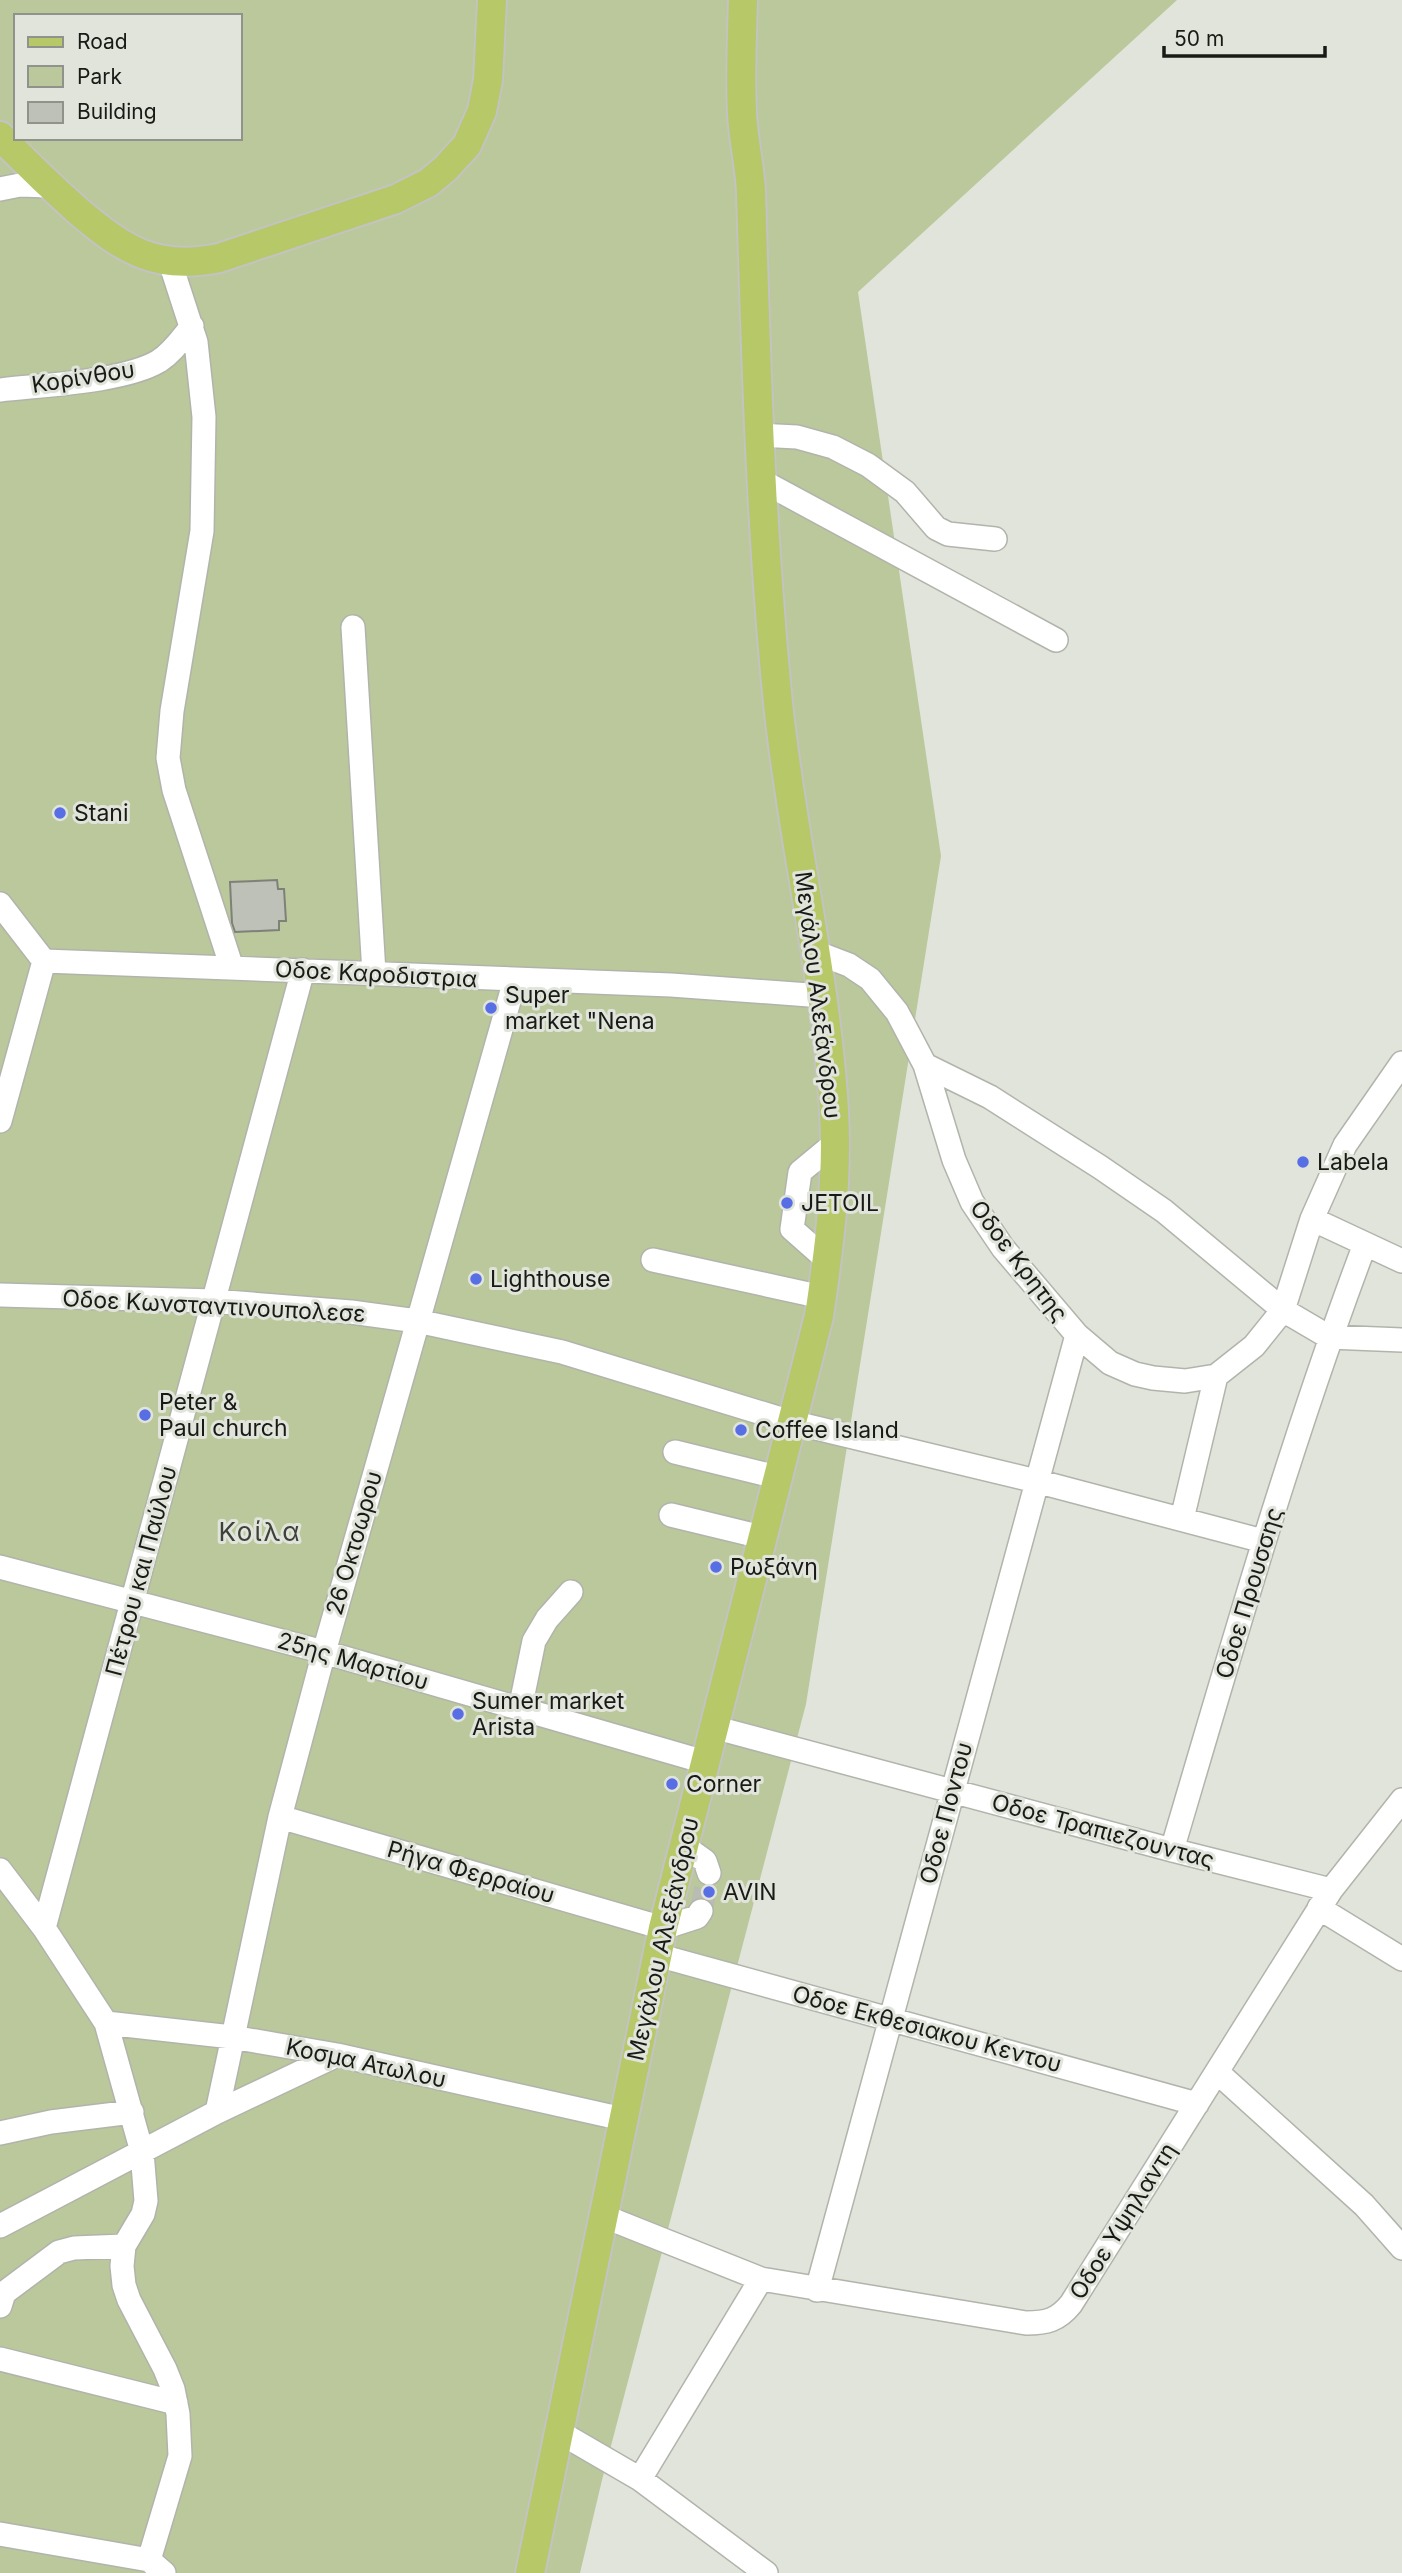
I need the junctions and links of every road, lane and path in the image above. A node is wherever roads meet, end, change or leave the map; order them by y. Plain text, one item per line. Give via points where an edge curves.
1 (492, 0) edge
2 (743, 0) edge
3 (759, 0) edge
4 (0, 136) edge
5 (49, 186) junction
6 (751, 186) junction
7 (0, 189) edge
8 (170, 262) junction
9 (192, 326) junction
10 (0, 390) edge
11 (759, 435) junction
12 (762, 481) junction
13 (995, 539) dead end
14 (354, 627) dead end
15 (1056, 639) dead end
16 (0, 904) edge
17 (815, 952) junction
18 (44, 961) junction
19 (232, 968) junction
20 (303, 970) junction
21 (374, 973) junction
22 (514, 981) junction
23 (823, 996) junction
24 (1402, 1063) edge
25 (925, 1065) junction
26 (0, 1121) edge
27 (835, 1143) junction
28 (1312, 1219) junction
29 (1364, 1244) junction
30 (653, 1260) dead end
31 (827, 1260) junction
32 (1402, 1262) edge
33 (0, 1295) edge
34 (822, 1297) junction
35 (214, 1301) junction
36 (1283, 1310) junction
37 (417, 1321) junction
38 (1077, 1335) junction
39 (1329, 1337) junction
40 (1402, 1340) edge
41 (1216, 1376) junction
42 (791, 1422) junction
43 (675, 1452) dead end
44 (777, 1477) junction
45 (1036, 1481) junction
46 (671, 1515) dead end
47 (1182, 1519) junction
48 (762, 1537) junction
49 (1263, 1541) junction
50 (0, 1567) edge
51 (571, 1592) dead end
52 (133, 1603) junction
53 (324, 1652) junction
54 (520, 1709) junction
55 (713, 1727) junction
56 (705, 1762) junction
57 (951, 1792) junction
58 (1402, 1800) edge
59 (280, 1817) junction
60 (684, 1846) junction
61 (1172, 1850) junction
62 (0, 1870) edge
63 (709, 1873) dead end
64 (1325, 1899) junction
65 (701, 1910) dead end
66 (44, 1928) junction
67 (663, 1928) junction
68 (657, 1955) junction
69 (1402, 1959) edge
70 (891, 2019) junction
71 (107, 2023) junction
72 (232, 2037) junction
73 (337, 2055) junction
74 (1217, 2072) junction
75 (1197, 2104) junction
76 (132, 2112) junction
77 (218, 2112) junction
78 (624, 2119) junction
79 (0, 2133) edge
80 (142, 2152) junction
81 (603, 2216) junction
82 (0, 2226) edge
83 (124, 2246) junction
84 (1402, 2248) edge
85 (761, 2279) junction
86 (817, 2290) junction
87 (0, 2306) edge
88 (0, 2359) edge
89 (176, 2403) junction
90 (559, 2432) junction
91 (640, 2479) junction
92 (0, 2534) edge
93 (156, 2567) edge
94 (530, 2573) edge
95 (766, 2573) edge

1 - 8 main road via 482,111 467,145 428,183 396,200 219,258
2 - 6 main road via 742,114
3 - 6 main road via 758,113
4 - 5 main road
5 - 7 street
5 - 8 main road via 108,236 145,256
6 - 11 main road, Μεγάλου Αλεξάνδρου
8 - 9 street
9 - 10 street, Κορίνθου via 171,352 140,370
9 - 19 street via 204,417 202,531 168,758 174,790
11 - 12 main road, Μεγάλου Αλεξάνδρου
11 - 13 street via 797,437 833,447 905,492 936,528 948,534
12 - 15 street
12 - 17 main road, Μεγάλου Αλεξάνδρου via 779,707
14 - 21 street
16 - 18 street
17 - 23 main road, Μεγάλου Αλεξάνδρου
17 - 25 street, Oδοε Κρητης via 870,979 897,1012
18 - 19 street, Oδοε Καροδιστρια
18 - 26 street
19 - 20 street, Oδοε Καροδιστρια
20 - 21 street, Oδοε Καροδιστρια
20 - 35 street, Πέτρου και Παύλου
21 - 22 street, Oδοε Καροδιστρια
22 - 23 street, Oδοε Καροδιστρια via 671,985
22 - 37 street, 26 Οκτοωρου
23 - 27 main road, Μεγάλου Αλεξάνδρου
24 - 28 street via 1345,1145
25 - 36 street via 990,1097 1100,1167 1164,1211
25 - 38 street, Oδοε Κρητης via 972,1202 1003,1248
27 - 31 main road, Μεγάλου Αλεξάνδρου
27 - 31 street via 800,1172 792,1229
28 - 29 street
28 - 36 street
29 - 32 street
29 - 39 street, Oδοε Προυσσης
30 - 34 street
31 - 34 main road, Μεγάλου Αλεξάνδρου
33 - 35 street, Oδοε Κωνσταντινουπολεσε
34 - 42 main road, Μεγάλου Αλεξάνδρου
35 - 37 street, Oδοε Κωνσταντινουπολεσε
35 - 52 street, Πέτρου και Παύλου
36 - 39 street
36 - 41 street via 1254,1346
37 - 42 street, Oδοε Κωνσταντινουπολεσε via 562,1352
37 - 53 street, 26 Οκτοωρου
38 - 41 street, Oδοε Κρητης via 1110,1363 1135,1374 1185,1381
38 - 45 street, Oδοε Ποντου
39 - 40 street
39 - 49 street, Oδοε Προυσσης
41 - 47 street
42 - 44 main road, Μεγάλου Αλεξάνδρου
42 - 45 street, Oδοε Κωνσταντινουπολεσε
43 - 44 street
44 - 48 main road, Μεγάλου Αλεξάνδρου
45 - 47 street, Oδοε Κωνσταντινουπολεσε
45 - 57 street, Oδοε Ποντου
46 - 48 street
47 - 49 street, Oδοε Κωνσταντινουπολεσε
48 - 55 main road, Μεγάλου Αλεξάνδρου
49 - 61 street, Oδοε Προυσσης
50 - 52 street, 25ης Μαρτίου
51 - 54 street via 534,1641
52 - 53 street, 25ης Μαρτίου
52 - 66 street, Πέτρου και Παύλου
53 - 54 street, 25ης Μαρτίου
53 - 59 street, 26 Οκτοωρου
54 - 56 street, 25ης Μαρτίου
55 - 56 main road, Μεγάλου Αλεξάνδρου
55 - 57 street, Oδοε Τραπιεζουντας
56 - 60 main road, Μεγάλου Αλεξάνδρου
57 - 61 street, Oδοε Τραπιεζουντας
57 - 70 street, Oδοε Ποντου
58 - 64 street, Oδοε Υψηλαντη
59 - 67 street, Ρήγα Φερραίου
59 - 72 street, 26 Οκτοωρου
60 - 63 street via 705,1861
60 - 67 main road, Μεγάλου Αλεξάνδρου
61 - 64 street, Oδοε Τραπιεζουντας
62 - 66 street
64 - 69 street, Oδοε Τραπιεζουντας
64 - 74 street, Oδοε Υψηλαντη
65 - 67 street via 697,1917
66 - 71 street
67 - 68 main road, Μεγάλου Αλεξάνδρου
68 - 70 street, Oδοε Εκθεσιακου Κεντου
68 - 78 main road, Μεγάλου Αλεξάνδρου
70 - 75 street, Oδοε Εκθεσιακου Κεντου
70 - 86 street, Oδοε Ποντου
71 - 72 street, Κοσμα Ατωλου
71 - 76 street
72 - 73 street, Κοσμα Ατωλου
72 - 77 street, 26 Οκτοωρου
73 - 77 street
73 - 78 street, Κοσμα Ατωλου
74 - 75 street, Oδοε Υψηλαντη
74 - 84 street via 1364,2205
75 - 86 street, Oδοε Υψηλαντη via 1071,2304 1047,2323
76 - 79 street
76 - 80 street
77 - 80 street
78 - 81 main road, Μεγάλου Αλεξάνδρου
80 - 82 street
80 - 83 street via 146,2201
81 - 85 street, Oδοε Υψηλαντη
81 - 90 main road, Μεγάλου Αλεξάνδρου
83 - 87 street via 59,2252 4,2293
83 - 89 street via 124,2285 165,2369
85 - 86 street, Oδοε Υψηλαντη
85 - 91 street
88 - 89 street
89 - 93 street via 180,2456
90 - 91 street
90 - 94 main road, Μεγάλου Αλεξάνδρου
91 - 95 street
92 - 93 street

